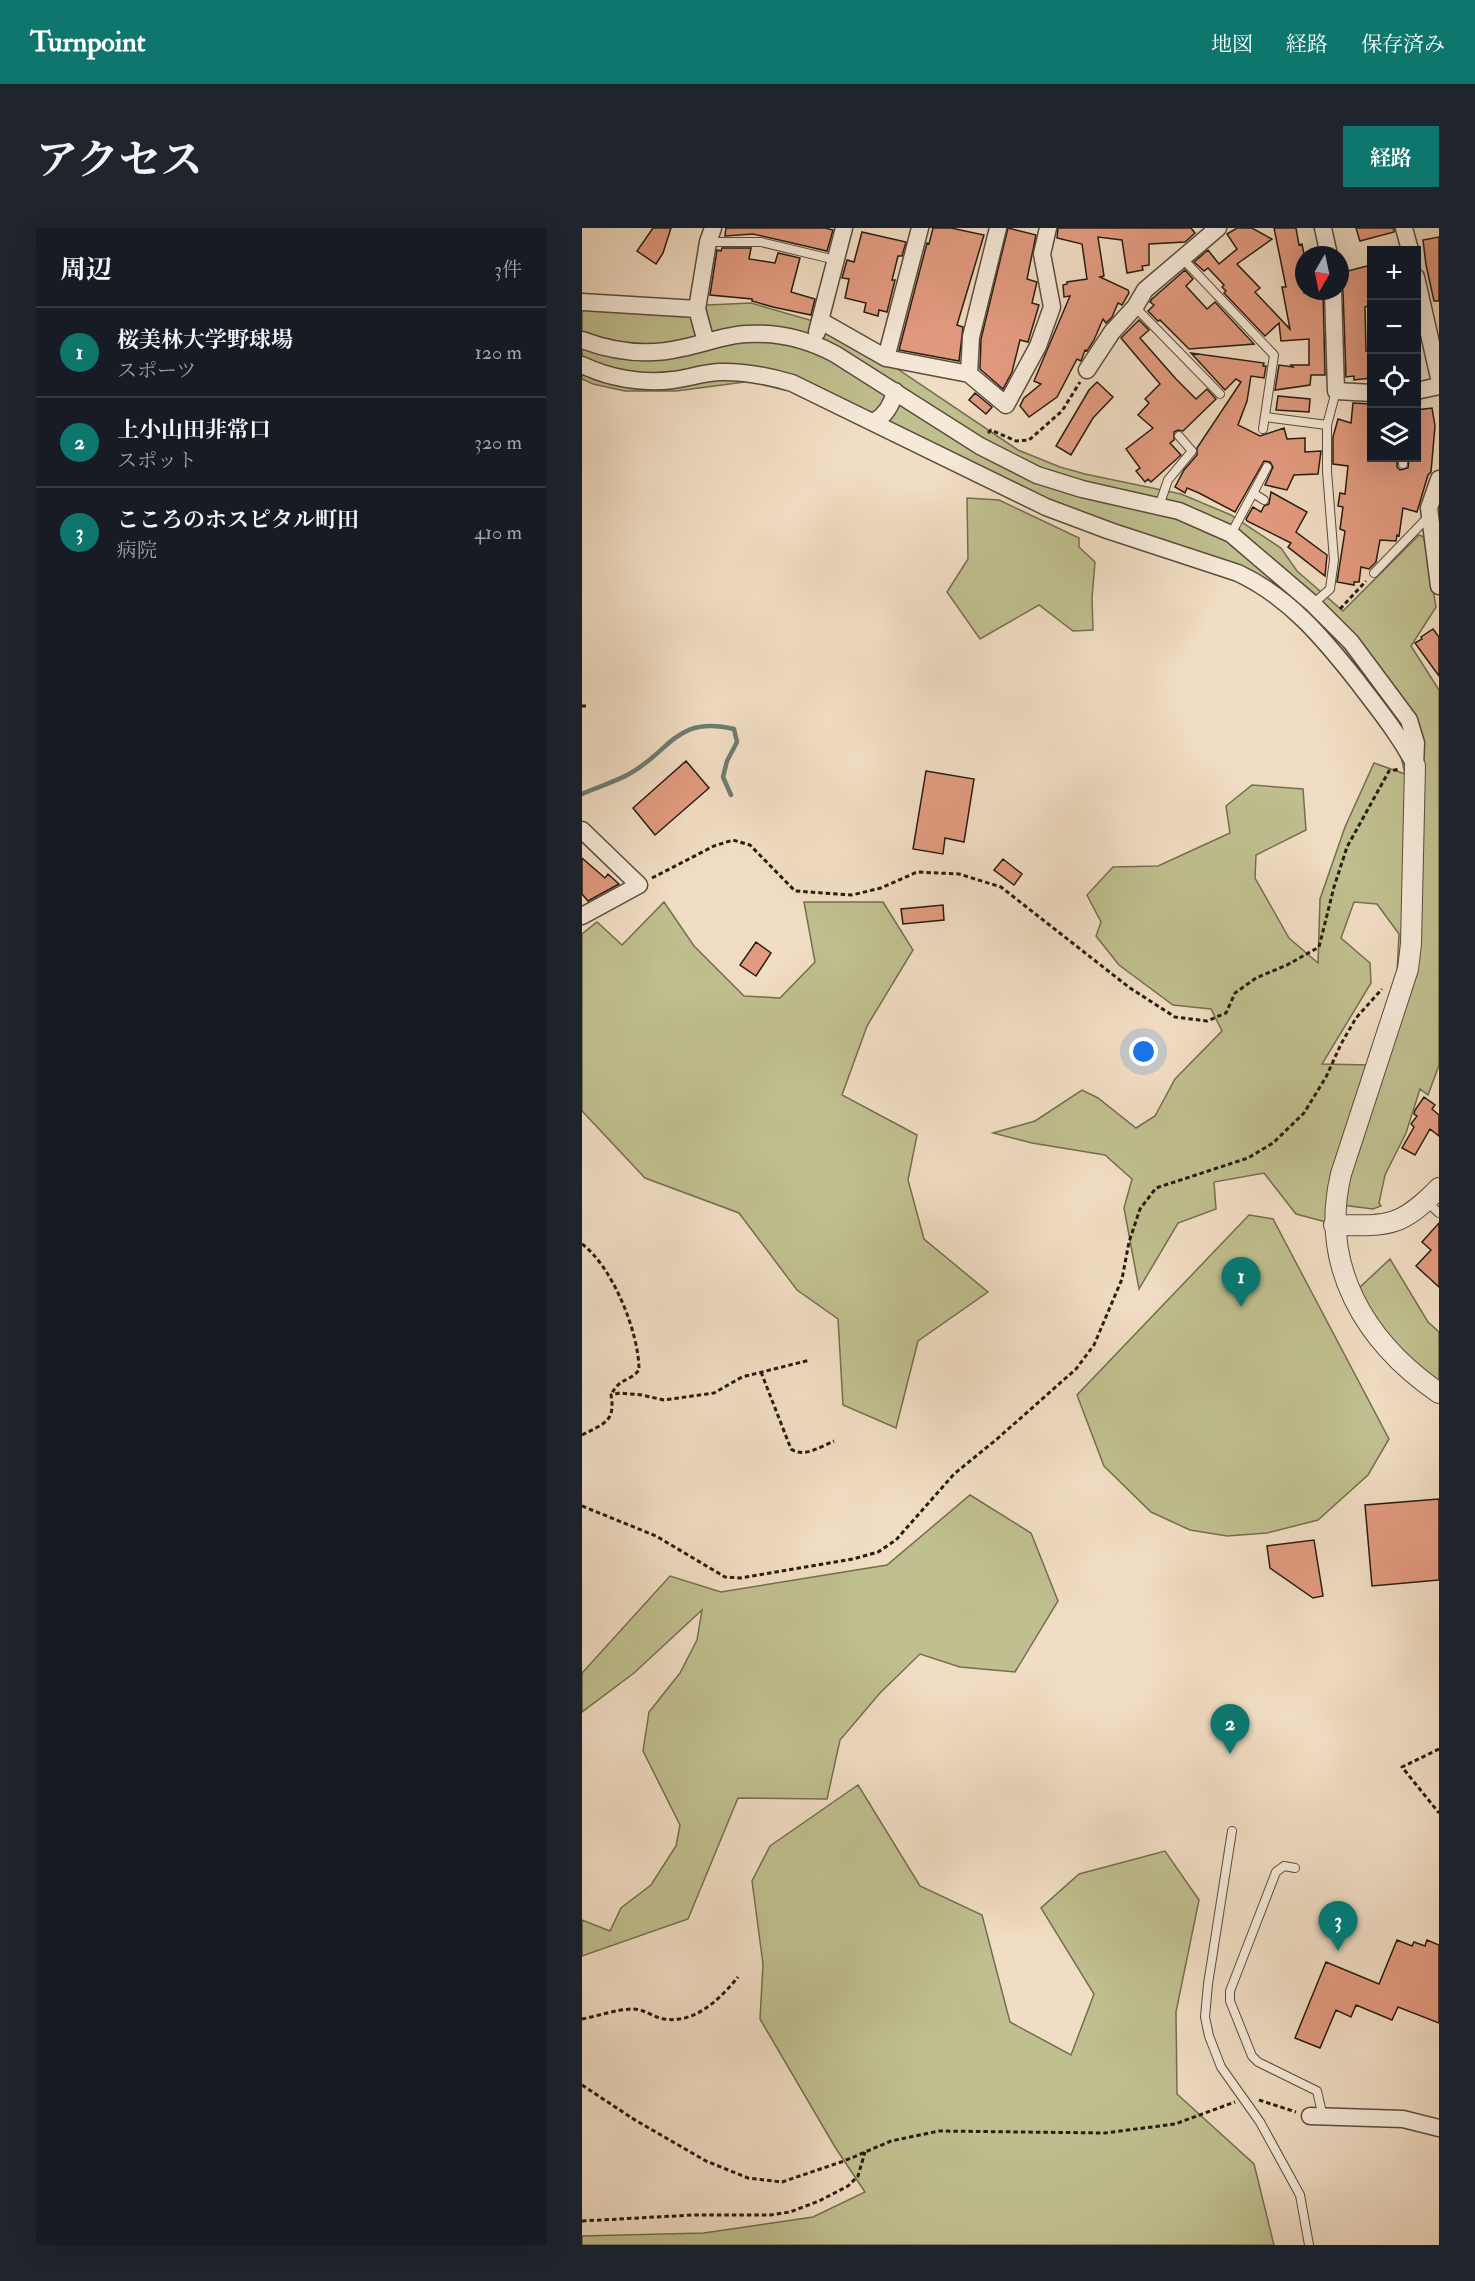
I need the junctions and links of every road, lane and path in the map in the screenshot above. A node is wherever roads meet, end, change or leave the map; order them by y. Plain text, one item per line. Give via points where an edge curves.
1 (844, 228) edge
2 (920, 228) edge
3 (998, 228) edge
4 (1048, 228) edge
5 (1218, 228) edge
6 (1323, 228) edge
7 (1404, 228) edge
8 (710, 235) edge
9 (1327, 246) edge
10 (1409, 246) edge
11 (1182, 258) junction
12 (836, 260) junction
13 (1421, 299) edge
14 (1333, 300) edge
15 (582, 302) edge
16 (1135, 307) junction
17 (697, 309) junction
18 (821, 321) junction
19 (582, 340) edge
20 (706, 342) junction
21 (813, 343) junction
22 (886, 358) junction
23 (582, 365) edge
24 (1087, 370) joint
25 (969, 374) junction
26 (1439, 378) edge
27 (1439, 386) edge
28 (1421, 390) edge
29 (895, 391) junction
30 (1336, 391) junction
31 (1367, 393) edge
32 (1220, 394) dead end
33 (1265, 417) junction
34 (874, 423) junction
35 (1327, 425) junction
36 (1263, 429) dead end
37 (988, 434) dead end
38 (1179, 436) dead end
39 (1267, 467) dead end
40 (1439, 479) edge
41 (1056, 483) junction
42 (1253, 493) junction
43 (1264, 500) dead end
44 (1159, 506) junction
45 (1046, 507) junction
46 (1429, 516) junction
47 (1231, 534) junction
48 (1374, 573) joint
49 (1439, 586) edge
50 (1313, 604) junction
51 (1338, 611) dead end
52 (1378, 677) junction
53 (1363, 689) junction
54 (1415, 766) junction
55 (582, 830) edge
56 (639, 885) junction
57 (582, 916) edge
58 (1405, 982) junction
59 (1435, 1201) edge
60 (1334, 1225) junction
61 (582, 1244) edge
62 (810, 1360) dead end
63 (761, 1372) junction
64 (1439, 1393) edge
65 (611, 1395) junction
66 (582, 1435) edge
67 (834, 1441) dead end
68 (582, 1506) edge
69 (1439, 1749) edge
70 (1439, 1813) edge
71 (1232, 1831) dead end
72 (1295, 1868) dead end
73 (738, 1977) dead end
74 (582, 2019) edge
75 (582, 2085) edge
76 (1245, 2101) junction
77 (1316, 2117) junction
78 (1439, 2128) edge
79 (865, 2152) junction
80 (582, 2221) edge
81 (1309, 2245) edge

1 - 12 street
2 - 22 street
3 - 25 street via 971,337
4 - 25 street via 1042,254 1052,307 1038,346 1006,405
5 - 11 street
6 - 9 street
7 - 10 street
8 - 12 lane via 761,242
8 - 17 street
11 - 16 street via 1145,290
11 - 33 lane via 1274,355
12 - 18 street
13 - 26 street
14 - 30 street
15 - 17 street
16 - 24 street via 1112,332
16 - 32 lane
17 - 20 street
18 - 21 street
18 - 22 street
19 - 20 street via 624,351 653,352
20 - 21 street via 769,333
21 - 29 street
22 - 25 street
23 - 34 street via 606,375 649,381 717,372 771,377 792,383
24 - 37 path via 1062,411 1029,440 1016,441 991,430
27 - 28 street
29 - 34 street via 886,413
29 - 41 street via 980,446
30 - 31 street
30 - 35 lane
33 - 35 lane
33 - 36 lane
34 - 45 street
35 - 50 lane via 1334,560 1330,589
38 - 44 lane via 1192,451 1168,480
39 - 42 lane
40 - 46 street via 1428,508
41 - 44 street
41 - 45 street via 1048,494
42 - 43 lane
42 - 47 lane
44 - 47 street
45 - 53 street via 1255,580 1313,627
46 - 48 lane
46 - 49 street
47 - 50 street
48 - 51 path
50 - 52 street via 1337,626
52 - 53 street via 1369,680
52 - 54 street via 1414,730
53 - 54 street via 1398,734
54 - 56 path via 1389,771 1347,847 1319,947 1256,978 1235,993 1226,1013 1207,1021 1175,1017 1130,988 1001,887 959,874 917,872 882,888 852,895 795,891 750,844 732,840
54 - 58 street via 1411,944
55 - 56 street
56 - 57 street
58 - 60 street via 1341,1174
58 - 68 path via 1387,984 1356,1018 1304,1113 1273,1143 1248,1158 1156,1188 1140,1209 1122,1279 1094,1345 1076,1369 954,1474 896,1540 878,1552 740,1578 725,1576 656,1536
59 - 60 street via 1387,1224
60 - 64 street via 1348,1288 1364,1319 1406,1367
61 - 65 path via 605,1267 631,1324 639,1359 639,1370 617,1384
62 - 63 path
63 - 65 path via 742,1377 714,1393 664,1400
63 - 67 path via 791,1449 806,1453
65 - 66 path via 614,1408 607,1422
69 - 70 path via 1402,1767
71 - 76 lane via 1205,2017 1221,2067
72 - 77 lane via 1284,1866 1276,1872 1230,1991 1230,2001 1252,2056 1317,2091
73 - 74 path via 711,2005 678,2020 634,2009
75 - 79 path via 705,2161 748,2178 782,2182
76 - 77 path via 1256,2100
76 - 79 path via 1226,2104 1174,2124 1135,2130 939,2131 891,2141
76 - 81 lane via 1300,2195
77 - 78 street via 1403,2119
79 - 80 path via 858,2176 848,2186 789,2212

